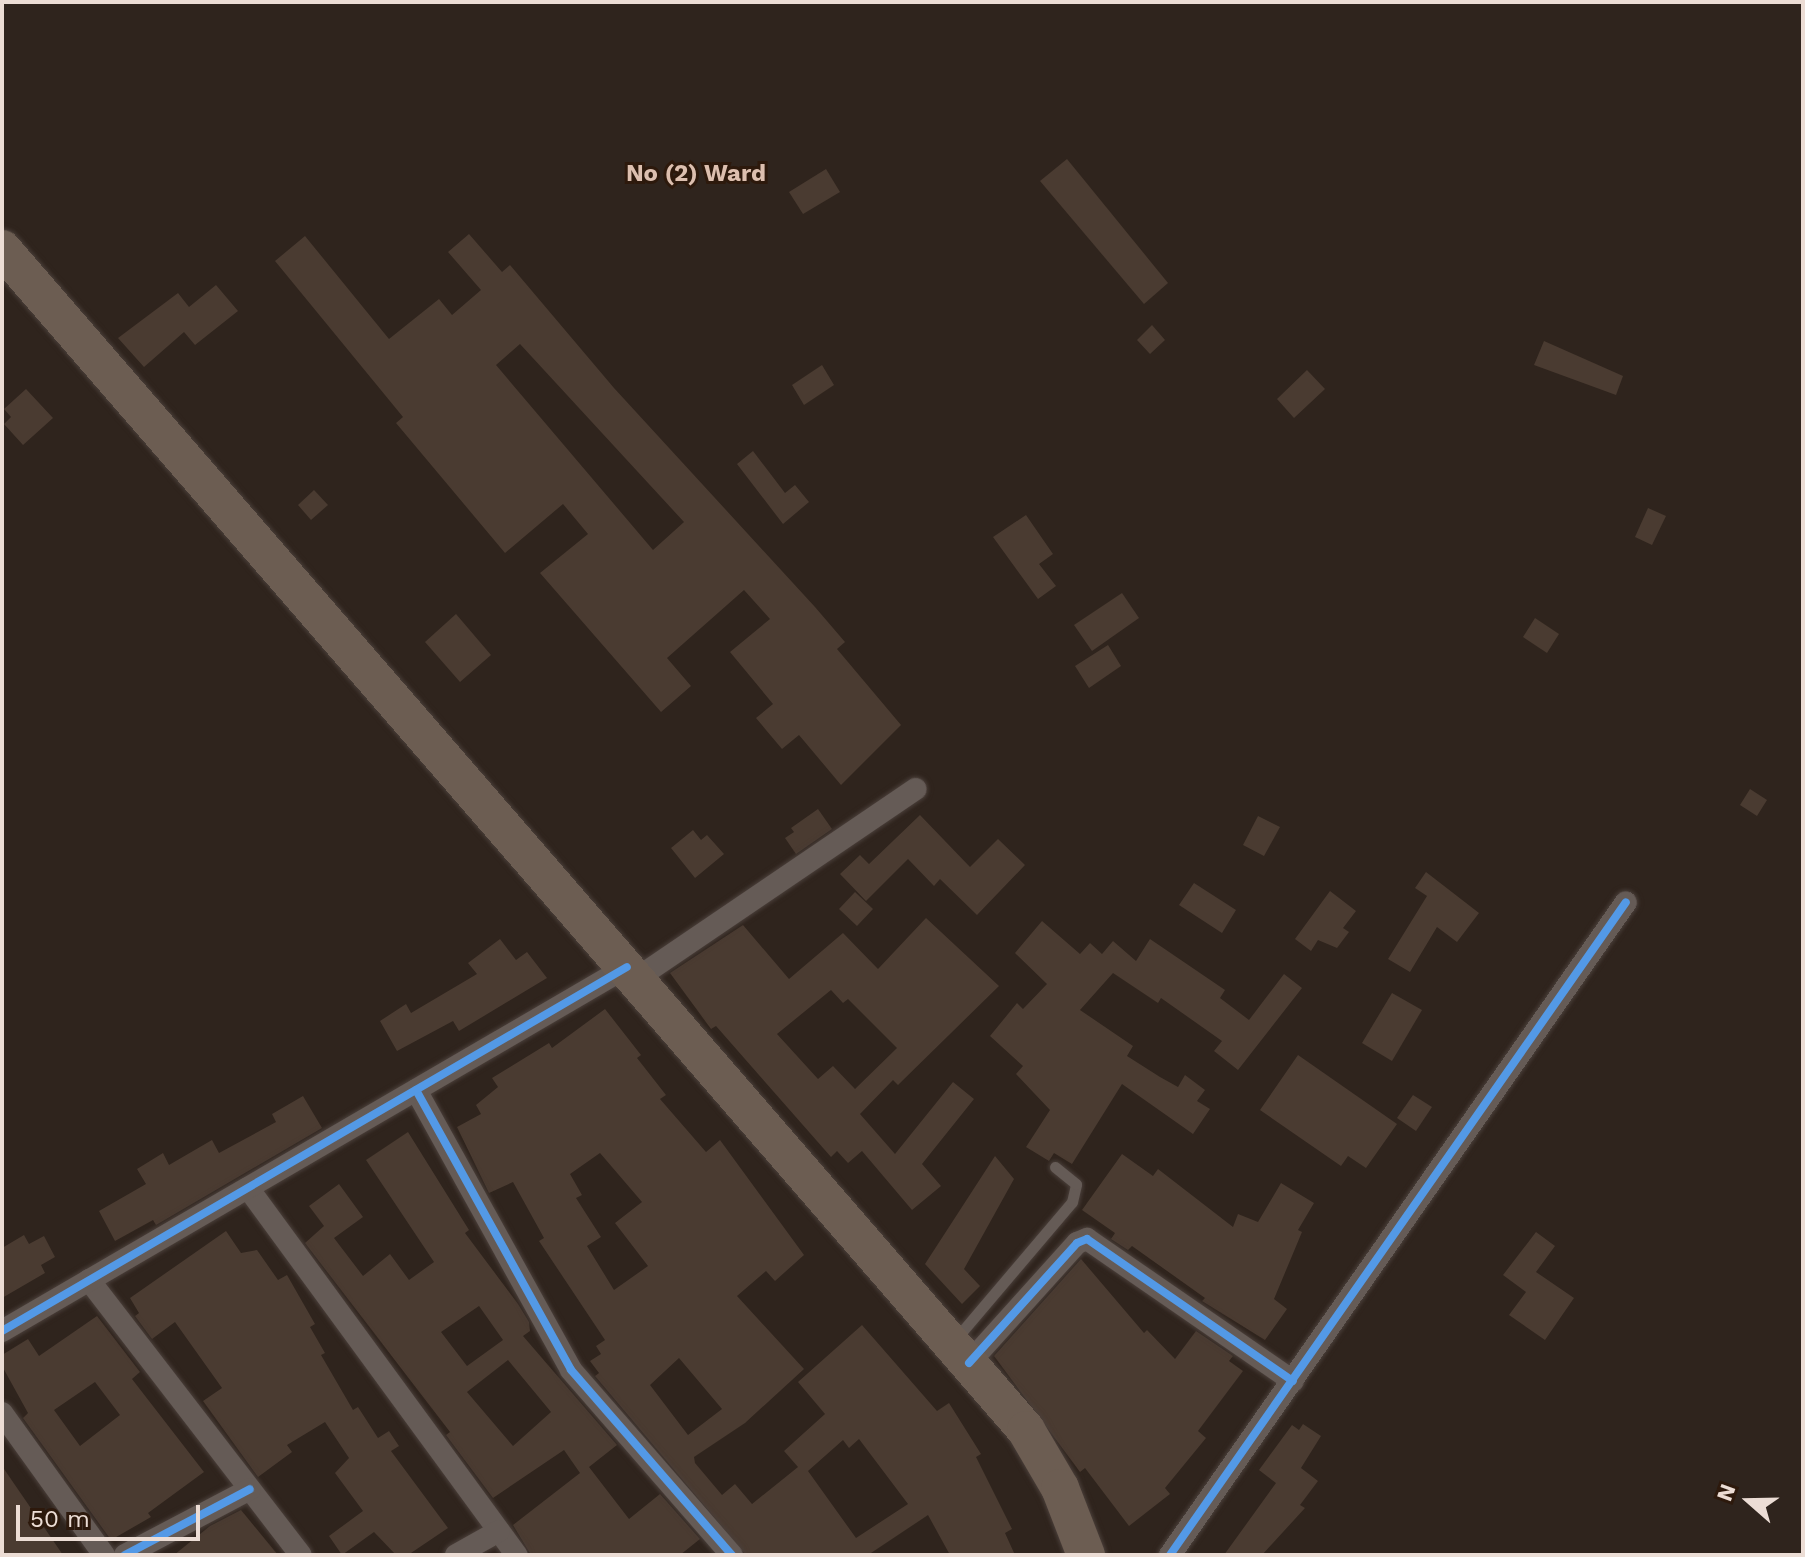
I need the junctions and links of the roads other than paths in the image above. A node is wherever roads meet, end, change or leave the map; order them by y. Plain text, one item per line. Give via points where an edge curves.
1 (2, 249) edge
2 (916, 789) dead end
3 (1626, 902) dead end
4 (632, 973) junction
5 (416, 1090) junction
6 (1055, 1167) dead end
7 (248, 1188) junction
8 (89, 1280) junction
9 (2, 1331) edge
10 (960, 1353) junction
11 (1293, 1381) junction
12 (2, 1413) edge
13 (250, 1489) junction
14 (499, 1531) junction
15 (104, 1555) edge
16 (125, 1555) edge
17 (301, 1555) edge
18 (456, 1555) edge
19 (517, 1555) edge
20 (732, 1555) edge
21 (1086, 1555) edge
22 (1170, 1555) edge

1 - 4 highway
2 - 4 street
3 - 11 street
4 - 5 street
4 - 10 highway
5 - 7 street
5 - 20 street via 571,1370
6 - 10 lane via 1076,1184 1072,1202
7 - 8 street
7 - 14 street
8 - 9 street
8 - 13 street
10 - 11 street via 1087,1239
10 - 21 highway via 1026,1430 1060,1488
11 - 22 street
12 - 15 street
13 - 16 street
13 - 17 street
14 - 18 street
14 - 19 street

